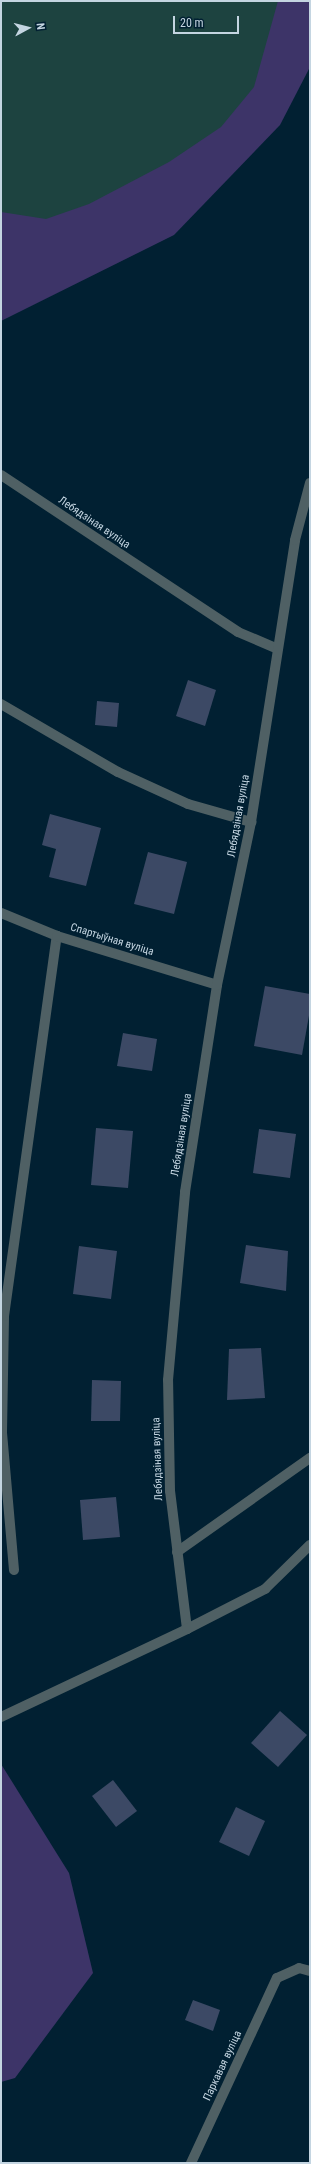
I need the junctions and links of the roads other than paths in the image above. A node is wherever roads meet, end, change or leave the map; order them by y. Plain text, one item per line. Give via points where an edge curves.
1 (1, 475) edge
2 (310, 484) edge
3 (278, 649) junction
4 (1, 704) edge
5 (251, 822) junction
6 (1, 913) edge
7 (57, 936) junction
8 (217, 985) junction
9 (310, 1458) edge
10 (310, 1545) edge
11 (178, 1552) junction
12 (14, 1570) dead end
13 (187, 1629) junction
14 (1, 1717) edge
15 (310, 1971) edge
16 (191, 2163) edge

1 - 3 street, Лебядзіная вуліца via 238,632
2 - 3 street, Лебядзіная вуліца via 295,540
3 - 5 street, Лебядзіная вуліца
4 - 5 street via 125,775 188,804
5 - 8 street, Лебядзіная вуліца
6 - 7 street, Спартыўная вуліца
7 - 8 street, Спартыўная вуліца
7 - 12 street via 4,1316 2,1432
8 - 11 street, Лебядзіная вуліца via 186,1192 168,1380 170,1491
9 - 11 street
10 - 13 street via 265,1589
11 - 13 street, Лебядзіная вуліца
13 - 14 street
15 - 16 street, Паркавая вуліца via 299,1968 277,1978

